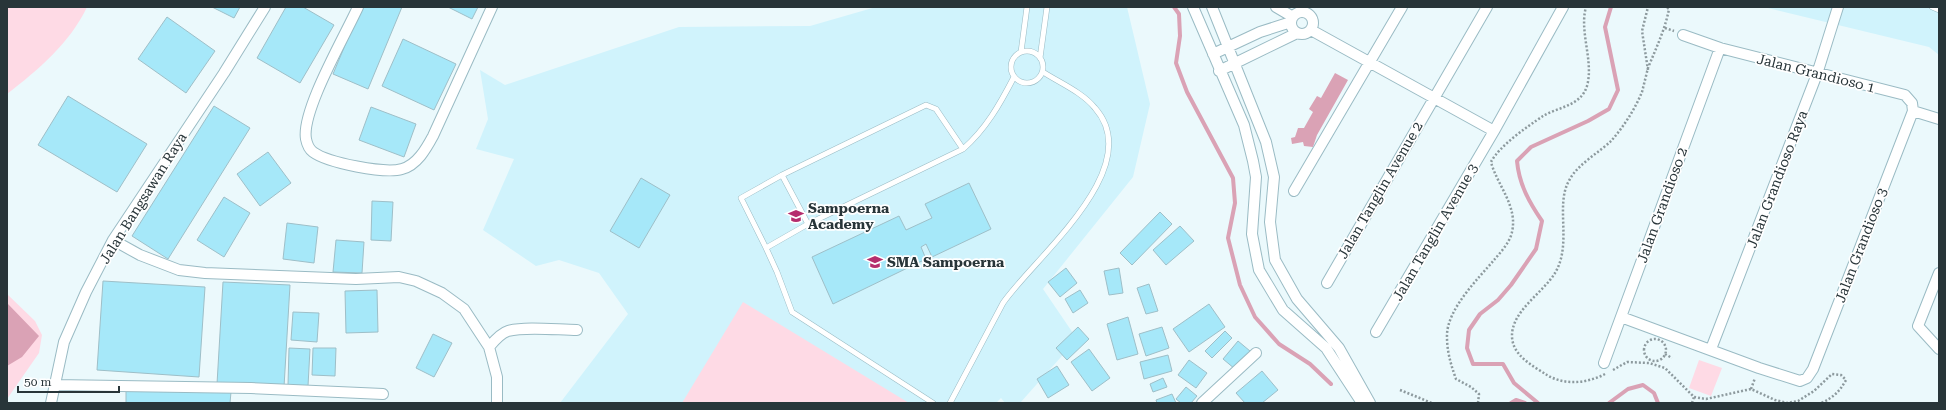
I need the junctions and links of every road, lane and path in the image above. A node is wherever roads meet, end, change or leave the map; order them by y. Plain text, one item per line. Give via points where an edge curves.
1 (265, 7) edge
2 (358, 7) edge
3 (492, 7) edge
4 (1027, 7) edge
5 (1047, 7) edge
6 (1193, 7) edge
7 (1212, 7) edge
8 (1276, 7) edge
9 (1402, 7) edge
10 (1487, 7) edge
11 (1563, 7) edge
12 (1586, 7) edge
13 (1648, 7) edge
14 (1666, 7) edge
15 (1838, 7) edge
16 (1932, 7) edge
17 (1309, 10) edge
18 (1939, 10) edge
19 (1292, 19) junction
20 (1312, 30) junction
21 (1297, 33) junction
22 (1683, 35) dead end
23 (1228, 47) junction
24 (1720, 48) junction
25 (1021, 52) junction
26 (1213, 54) junction
27 (1040, 58) junction
28 (1370, 62) junction
29 (1235, 63) junction
30 (1648, 70) junction
31 (1220, 71) junction
32 (1043, 72) junction
33 (1817, 74) junction
34 (1014, 77) junction
35 (1434, 98) junction
36 (1913, 111) junction
37 (1939, 119) edge
38 (1494, 131) junction
39 (963, 149) junction
40 (782, 175) junction
41 (1294, 191) dead end
42 (808, 224) junction
43 (113, 240) junction
44 (766, 248) junction
45 (1939, 273) edge
46 (1327, 283) dead end
47 (1621, 317) junction
48 (577, 330) dead end
49 (1376, 332) dead end
50 (489, 347) junction
51 (1711, 349) junction
52 (1939, 349) edge
53 (1256, 353) dead end
54 (1665, 354) junction
55 (1672, 358) dead end
56 (1650, 361) junction
57 (1604, 363) dead end
58 (54, 385) junction
59 (1400, 390) dead end
60 (383, 394) dead end
61 (1694, 397) junction
62 (1798, 401) junction
63 (51, 403) edge
64 (497, 403) edge
65 (933, 403) edge
66 (950, 403) edge
67 (1202, 403) edge
68 (1362, 403) edge
69 (1370, 403) edge
70 (1432, 403) edge
71 (1478, 403) edge
72 (1692, 403) edge
73 (1802, 403) edge
74 (1821, 403) edge

1 - 43 street, Jalan Bangsawan Raya
2 - 3 street via 312,104 305,129 306,140 314,153 326,158 384,171 409,166 424,151
4 - 25 lane
5 - 27 lane
6 - 26 street
7 - 23 street
8 - 19 street
9 - 28 street
10 - 35 street, Jalan Tanglin Avenue 2
11 - 38 street, Jalan Tanglin Avenue 3
12 - 71 path via 1584,20 1588,75 1583,94 1577,101 1544,116 1496,153 1491,162 1509,203 1512,232 1500,253 1463,298 1451,318 1446,336 1449,359 1456,379 1479,394
13 - 30 path via 1642,31
14 - 30 path via 1669,9 1665,28
15 - 33 street, Jalan Grandioso Raya
16 - 18 lane
17 - 19 street
17 - 20 street via 1314,22
19 - 21 street via 1292,29
19 - 23 street
20 - 21 street via 1304,35
20 - 28 street
21 - 29 street
22 - 24 street, Jalan Grandioso 1
23 - 26 street
23 - 29 street
24 - 33 street, Jalan Grandioso 1
24 - 47 street, Jalan Grandioso 2
25 - 27 lane via 1031,51
25 - 34 lane via 1014,56 1011,63 1010,70
26 - 31 street
27 - 32 lane via 1043,62
28 - 35 street
28 - 41 street
29 - 31 street
29 - 69 street via 1266,142 1274,178 1270,222 1275,260 1297,299 1339,348
30 - 56 path via 1642,92 1629,117 1612,140 1569,179 1564,197 1564,245 1556,272 1520,314 1512,338 1516,351 1527,363 1551,378 1573,383 1595,380 1627,362
31 - 68 street via 1244,125 1253,161 1256,177 1252,234 1259,270 1283,310 1326,348
32 - 34 lane via 1031,83 1019,82
32 - 66 lane via 1078,93 1096,108 1107,127 1106,167 1087,201 1061,237 1004,303
33 - 36 street, Jalan Grandioso 1 via 1905,95 1912,103
33 - 51 street, Jalan Grandioso Raya
34 - 39 lane via 978,136
35 - 38 street
35 - 46 street, Jalan Tanglin Avenue 2
36 - 37 street
36 - 51 street, Jalan Grandioso 3 via 1813,369 1807,378 1800,381
38 - 49 street, Jalan Tanglin Avenue 3
39 - 40 lane via 936,109 926,105
39 - 42 lane
40 - 42 lane
40 - 44 lane via 741,198
42 - 44 lane
43 - 50 street via 140,255 179,270 356,279 399,277 416,281 442,293 464,309
43 - 58 street, Jalan Bangsawan Raya via 71,324
44 - 65 lane via 792,312
45 - 52 street via 1918,326
47 - 51 street
47 - 57 street, Jalan Grandioso 2
48 - 50 street via 508,331
50 - 64 street via 497,377
53 - 67 street
54 - 55 path
54 - 56 path via 1659,360
54 - 56 path via 1663,342 1651,340 1647,342 1644,350
56 - 61 path via 1665,368
58 - 60 street via 250,388
58 - 63 street, Jalan Bangsawan Raya
59 - 70 path
61 - 62 path via 1706,399 1751,389 1775,400
61 - 72 path
62 - 73 path
62 - 74 path via 1814,391 1832,374 1841,375 1846,380 1842,388 1834,397

